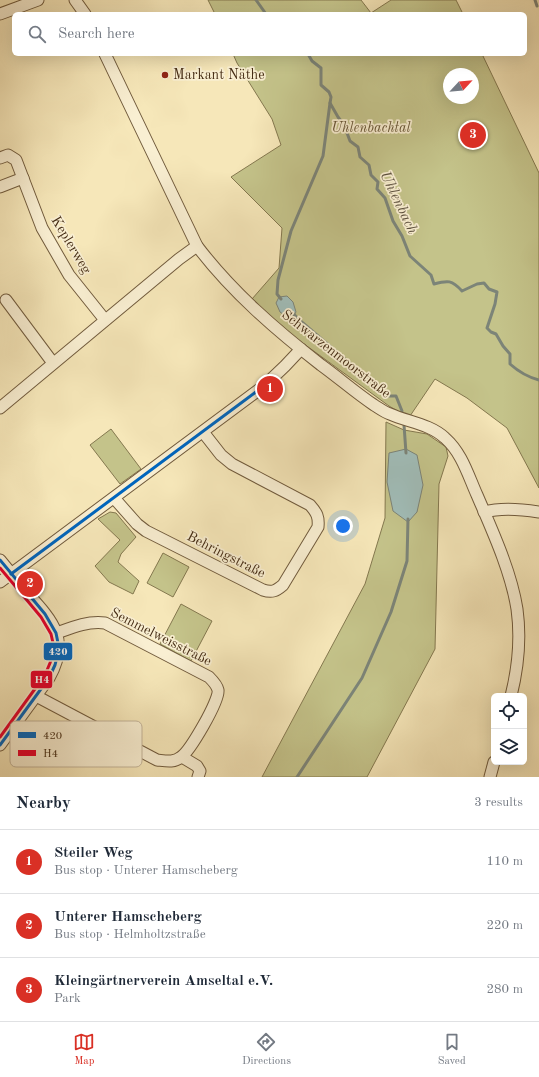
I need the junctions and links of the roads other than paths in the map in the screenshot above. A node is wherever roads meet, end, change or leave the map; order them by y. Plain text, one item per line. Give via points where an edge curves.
1 (38, 0) edge
2 (74, 0) edge
3 (82, 0) edge
4 (83, 12) edge
5 (85, 12) edge
6 (0, 14) edge
7 (106, 56) edge
8 (0, 158) edge
9 (23, 178) junction
10 (0, 187) edge
11 (197, 246) junction
12 (6, 300) dead end
13 (105, 320) junction
14 (301, 349) junction
15 (53, 363) junction
16 (0, 408) edge
17 (203, 432) junction
18 (114, 498) junction
19 (484, 512) junction
20 (539, 512) edge
21 (0, 560) edge
22 (11, 574) junction
23 (0, 582) edge
24 (57, 633) junction
25 (512, 693) edge
26 (36, 696) junction
27 (18, 721) edge
28 (83, 721) edge
29 (10, 731) edge
30 (0, 745) edge
31 (142, 752) edge
32 (182, 757) junction
33 (493, 765) edge
34 (198, 777) edge
35 (490, 777) edge

1 - 6 street
2 - 4 street
3 - 5 street
7 - 11 street, Schwarzenmoorstraße
8 - 9 street, Keplerweg via 8,155 16,160
9 - 10 street
9 - 13 street, Keplerweg via 42,228 54,250
11 - 13 street
11 - 14 street, Schwarzenmoorstraße via 238,293
12 - 15 street
13 - 15 street
14 - 17 street via 264,386
14 - 19 street, Schwarzenmoorstraße via 382,410 434,430 446,439 461,458
15 - 16 street
17 - 18 street
17 - 18 street, Behringstraße via 221,455 232,464 310,505 317,513 318,528 278,590 263,590 146,531
18 - 22 street
19 - 20 street via 506,509
19 - 25 street, Schwarzenmoorstraße via 503,560 517,609 519,640 517,670
21 - 22 street
22 - 23 street
22 - 24 street via 43,610
24 - 26 street via 59,657 55,668
24 - 32 street, Semmelweisstraße via 82,623 105,623 209,677 219,691 216,702 189,750
26 - 27 street
26 - 28 street
29 - 30 street
31 - 32 street via 157,760 171,761
32 - 34 street via 197,766 200,771
33 - 35 street

